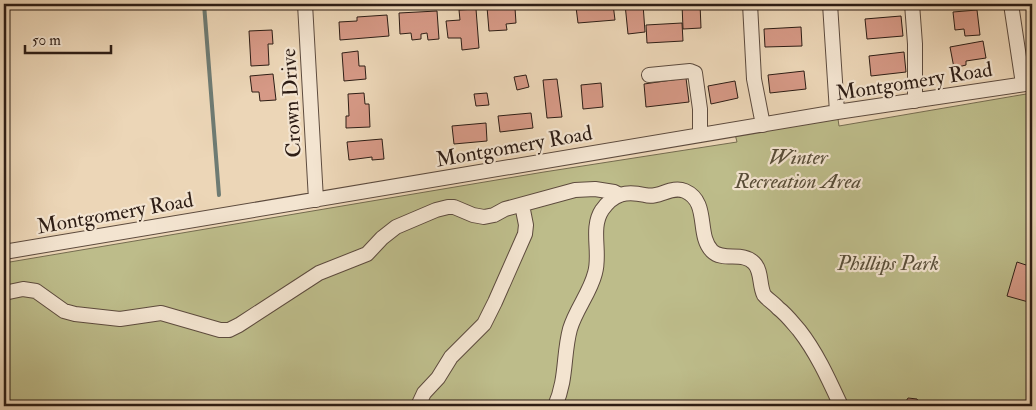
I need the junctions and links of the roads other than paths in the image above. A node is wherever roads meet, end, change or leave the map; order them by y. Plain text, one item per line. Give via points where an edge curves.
1 (305, 4) edge
2 (750, 4) edge
3 (830, 4) edge
4 (912, 4) edge
5 (1011, 4) edge
6 (649, 75) dead end
7 (1028, 84) edge
8 (915, 101) junction
9 (837, 112) junction
10 (763, 125) junction
11 (700, 135) junction
12 (620, 195) junction
13 (316, 200) junction
14 (522, 205) junction
15 (4, 252) edge
16 (4, 293) edge
17 (418, 406) edge
18 (555, 406) edge
19 (841, 406) edge

1 - 13 street, Crown Drive
2 - 10 street via 754,78
3 - 9 street
4 - 8 street
5 - 7 street
6 - 11 street via 695,73
7 - 8 street, Montgomery Road
8 - 9 street, Montgomery Road
9 - 10 street, Montgomery Road
10 - 11 street, Montgomery Road
11 - 13 street, Montgomery Road
12 - 14 street via 586,188
12 - 18 street via 607,204 599,218 595,273 571,327 563,385
12 - 19 street via 631,192 654,196 678,189 694,197 710,248 718,255 747,258 755,263 764,294 808,342
13 - 15 street, Montgomery Road
14 - 16 street via 484,217 448,206 436,210 396,227 368,254 318,273 225,331 161,313 120,319 75,314 64,311 36,291 23,289
14 - 17 street via 525,234 489,316 451,357 438,378 424,392

